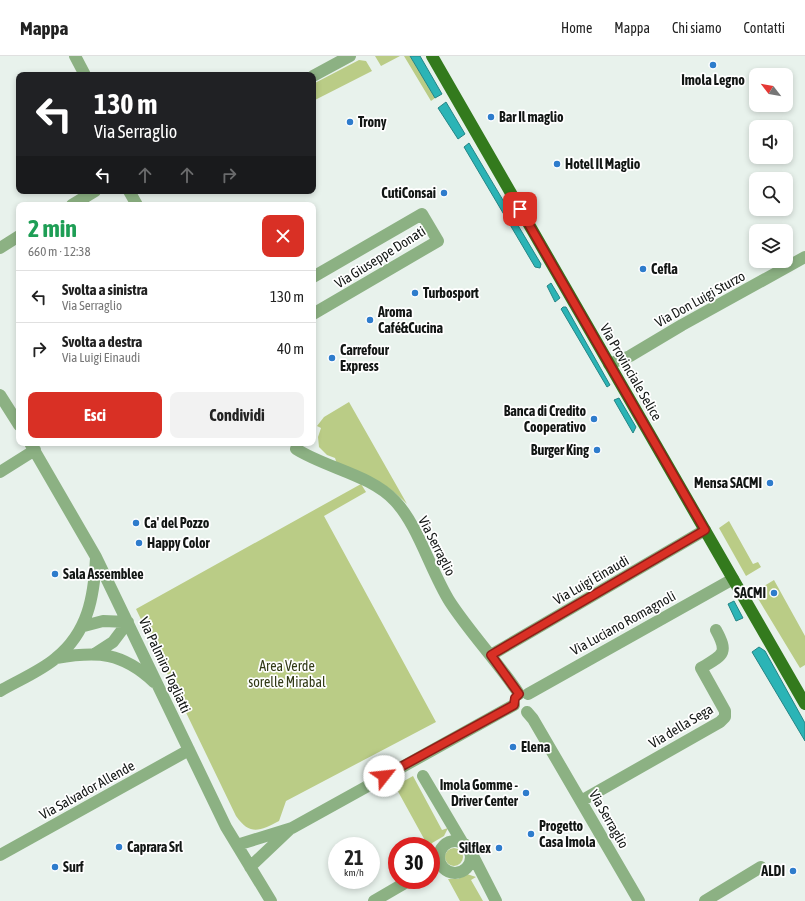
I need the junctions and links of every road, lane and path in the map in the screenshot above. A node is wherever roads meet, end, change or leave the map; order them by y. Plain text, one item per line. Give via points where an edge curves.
1 (75, 56) edge
2 (350, 56) edge
3 (432, 56) edge
4 (83, 72) edge
5 (316, 74) edge
6 (90, 194) edge
7 (77, 202) edge
8 (16, 238) edge
9 (0, 248) edge
10 (805, 258) edge
11 (316, 275) edge
12 (316, 312) edge
13 (609, 364) junction
14 (0, 395) edge
15 (16, 420) edge
16 (296, 446) edge
17 (32, 447) edge
18 (0, 472) edge
19 (705, 530) junction
20 (96, 557) junction
21 (733, 578) junction
22 (128, 622) junction
23 (84, 626) junction
24 (716, 630) dead end
25 (96, 654) junction
26 (491, 655) junction
27 (56, 658) junction
28 (159, 686) junction
29 (0, 691) edge
30 (520, 698) junction
31 (805, 704) edge
32 (528, 712) junction
33 (189, 750) junction
34 (423, 776) dead end
35 (581, 801) junction
36 (292, 828) junction
37 (462, 842) junction
38 (237, 845) junction
39 (440, 850) edge
40 (470, 851) junction
41 (1, 854) edge
42 (250, 867) junction
43 (761, 867) dead end
44 (440, 868) edge
45 (395, 889) edge
46 (271, 901) edge
47 (374, 901) edge
48 (496, 901) edge
49 (639, 901) edge
50 (705, 901) edge

1 - 4 street
2 - 5 street
3 - 13 main road, Via Provinciale Selice
6 - 7 street
8 - 9 street
10 - 13 street, Via Don Luigi Sturzo via 630,356
11 - 12 street, Via Giuseppe Donati via 422,214 438,241
13 - 19 main road, Via Provinciale Selice
14 - 15 street
16 - 26 street, Via Serraglio via 316,461 371,483 395,501 411,524 436,578 451,603
17 - 18 street
17 - 20 street, Via Palmiro Togliatti
19 - 21 main road, Via Provinciale Selice
19 - 26 street, Via Luigi Einaudi
20 - 22 street, Via Palmiro Togliatti
20 - 23 street via 93,597
21 - 30 street, Via Luciano Romagnoli
21 - 31 main road, Via Provinciale Selice
22 - 23 street via 103,621
22 - 25 street via 113,642
22 - 28 street, Via Palmiro Togliatti
23 - 27 street
24 - 35 street, Via della Sega via 724,649 717,659 702,668 725,711 725,717
25 - 27 street
25 - 28 street via 115,657 135,666
26 - 30 street, Via Serraglio
27 - 29 street
28 - 33 street, Via Palmiro Togliatti
30 - 32 street, Via Serraglio via 519,712
30 - 32 street via 533,702
30 - 36 street, Via Luciano Romagnoli
32 - 35 street, Via Serraglio
33 - 38 street, Via Palmiro Togliatti
33 - 41 street, Via Salvador Allende
34 - 37 street
35 - 49 street, Via Serraglio
36 - 38 street, Via Luciano Romagnoli
36 - 42 street, Via Luciano Romagnoli
37 - 39 street via 451,841
37 - 40 street
38 - 42 street, Via Palmiro Togliatti
40 - 44 street via 471,857 467,867 458,873
40 - 48 street
42 - 46 street, Via Palmiro Togliatti
43 - 50 street
45 - 47 street

